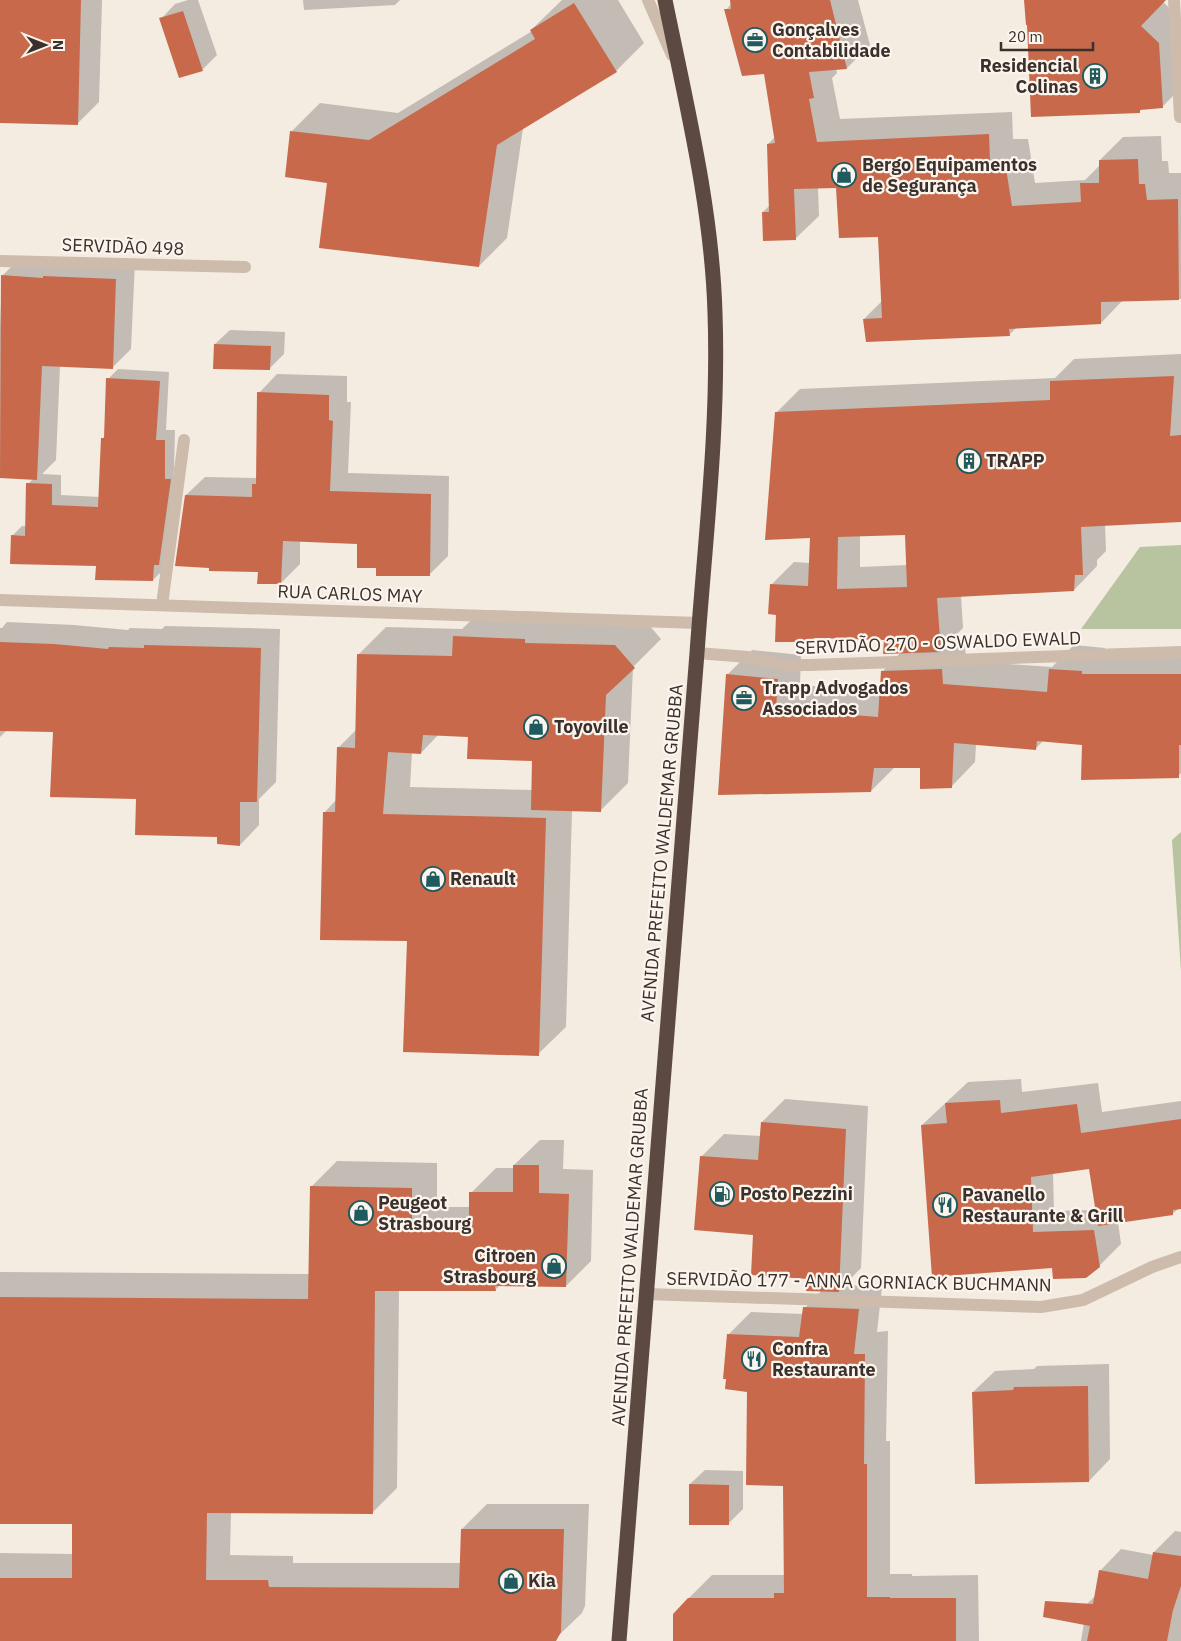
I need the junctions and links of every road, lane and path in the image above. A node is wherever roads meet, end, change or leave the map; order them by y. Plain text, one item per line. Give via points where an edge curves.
1 (648, 0) edge
2 (665, 0) edge
3 (1174, 0) edge
4 (680, 71) junction
5 (1180, 117) edge
6 (0, 261) edge
7 (245, 268) dead end
8 (184, 440) dead end
9 (0, 600) edge
10 (162, 605) junction
11 (699, 623) junction
12 (1181, 652) edge
13 (697, 653) junction
14 (1181, 1257) edge
15 (646, 1294) junction
16 (619, 1641) edge

1 - 4 street
2 - 4 highway, AVENIDA PREFEITO WALDEMAR GRUBBA
3 - 5 street
4 - 11 highway, AVENIDA PREFEITO WALDEMAR GRUBBA via 708,234 715,312 716,383
6 - 7 street, SERVIDÃO 498
8 - 10 street
9 - 10 street, RUA CARLOS MAY
10 - 11 street, RUA CARLOS MAY
11 - 13 highway, AVENIDA PREFEITO WALDEMAR GRUBBA
12 - 13 street, SERVIDÃO 270 - OSWALDO EWALD via 810,665 785,665 748,657
13 - 15 highway, AVENIDA PREFEITO WALDEMAR GRUBBA
14 - 15 street, SERVIDÃO 177 - ANNA GORNIACK BUCHMANN via 1083,1300 1041,1307
15 - 16 highway, AVENIDA PREFEITO WALDEMAR GRUBBA

